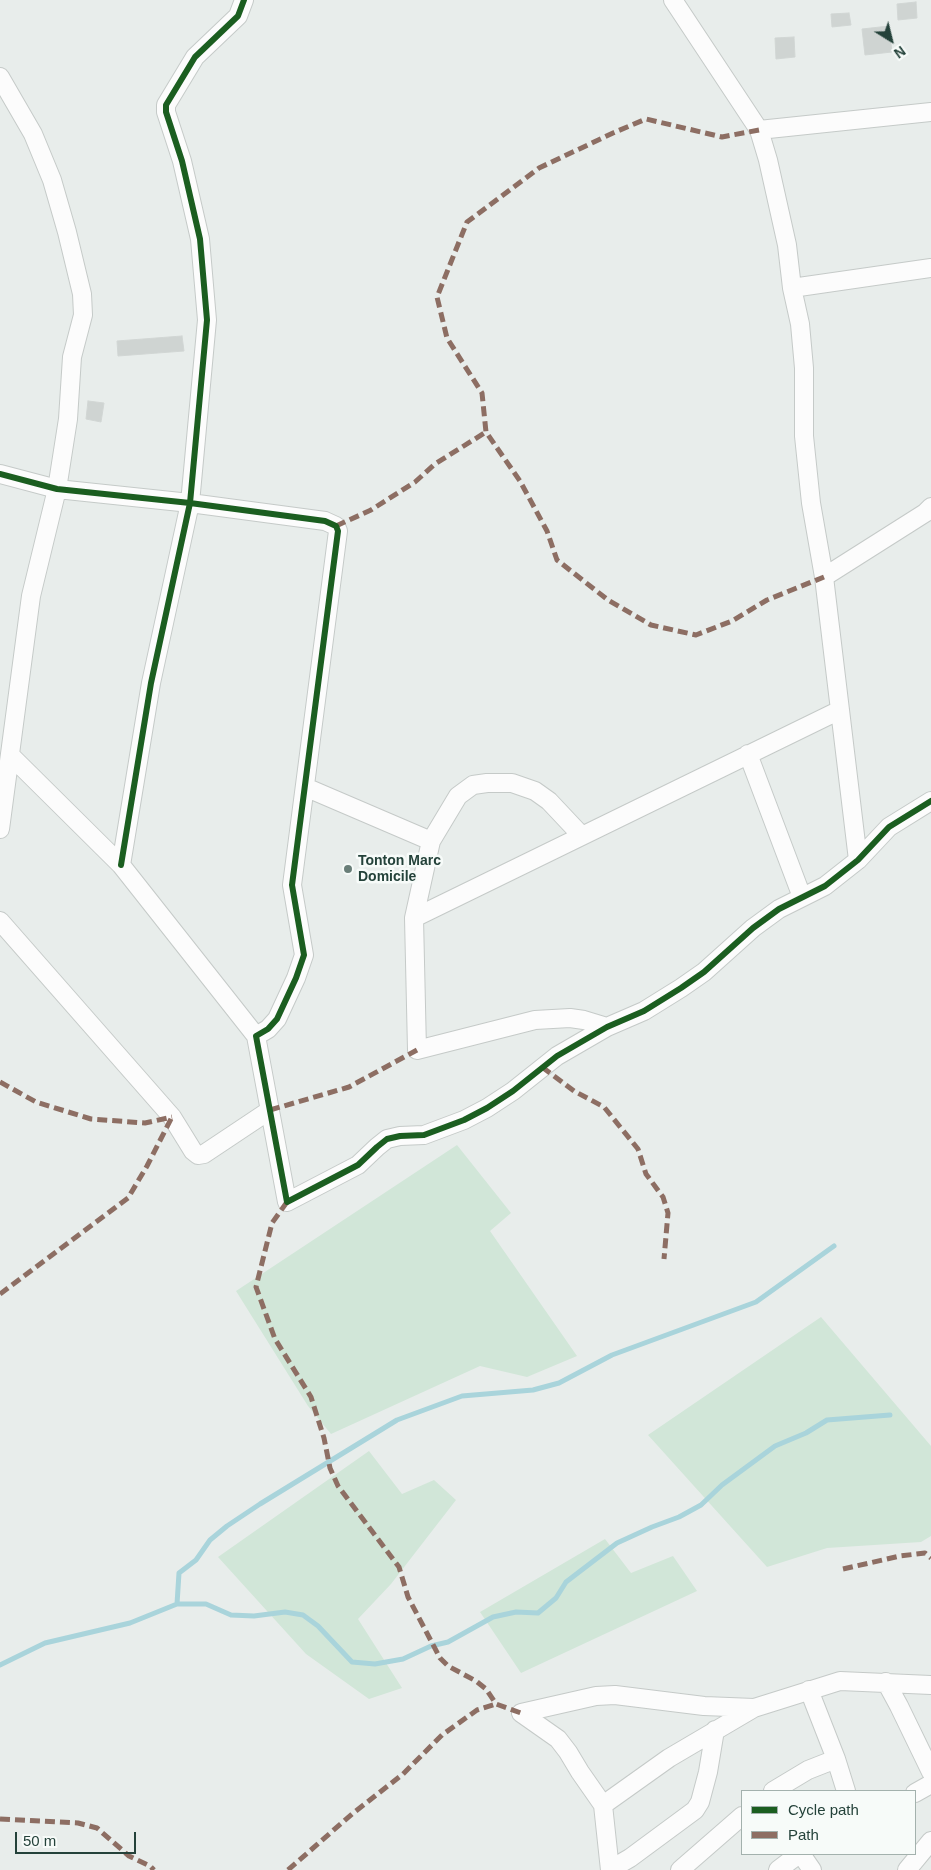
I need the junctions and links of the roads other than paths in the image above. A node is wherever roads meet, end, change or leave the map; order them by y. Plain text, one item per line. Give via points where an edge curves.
1 (244, 0) edge
2 (673, 0) edge
3 (0, 77) edge
4 (931, 112) edge
5 (759, 130) junction
6 (931, 268) edge
7 (792, 288) junction
8 (0, 474) edge
9 (57, 489) junction
10 (190, 503) junction
11 (931, 507) edge
12 (824, 577) junction
13 (840, 710) junction
14 (748, 754) junction
15 (11, 756) junction
16 (305, 787) junction
17 (931, 801) edge
18 (0, 829) edge
19 (581, 835) junction
20 (430, 842) junction
21 (858, 860) junction
22 (121, 866) junction
23 (802, 897) junction
24 (414, 918) junction
25 (0, 921) edge
26 (607, 1028) junction
27 (256, 1036) junction
28 (270, 1110) junction
29 (886, 1682) junction
30 (931, 1685) edge
31 (808, 1690) junction
32 (754, 1708) junction
33 (715, 1730) junction
34 (836, 1759) junction
35 (931, 1772) edge
36 (931, 1784) edge
37 (775, 1790) edge
38 (846, 1790) edge
39 (916, 1792) edge
40 (603, 1805) junction
41 (741, 1817) edge
42 (931, 1841) edge
43 (799, 1855) edge
44 (801, 1855) edge
45 (611, 1870) edge
46 (680, 1870) edge
47 (778, 1870) edge
48 (812, 1870) edge
49 (907, 1870) edge

1 - 10 street via 238,16 195,57 166,105 200,239 207,320
2 - 5 street
3 - 9 street via 33,134 52,180 82,294 83,315 72,357 68,419
4 - 5 street
5 - 7 street via 787,245
6 - 7 street
7 - 12 street via 800,324 804,368 804,436
8 - 9 street
9 - 10 street
9 - 15 street via 31,596
10 - 16 street via 336,526 338,531
10 - 22 street via 151,684
11 - 12 street
12 - 13 street
13 - 14 street
13 - 21 street
14 - 19 street
14 - 23 street
15 - 18 street
15 - 22 street
16 - 20 street
16 - 27 street via 292,885 304,955 277,1019
17 - 21 street via 889,827
19 - 20 street via 535,791 512,783 487,783 473,785 458,796
19 - 24 street
20 - 24 street
21 - 23 street via 825,886
22 - 27 street
23 - 26 street via 753,928 681,988
24 - 26 street via 417,1050 535,1020 570,1018
25 - 28 street via 172,1117 198,1155
26 - 28 street via 557,1056 487,1108 424,1135 388,1140 358,1165 287,1202
27 - 28 street
29 - 30 street
29 - 31 street via 840,1681
29 - 35 street
31 - 32 street
31 - 34 street
32 - 33 street
32 - 40 street via 704,1706 615,1695 596,1696 521,1713 558,1739
33 - 40 street
33 - 45 street via 708,1772 695,1810
34 - 37 street via 808,1770
34 - 38 street
36 - 39 street
40 - 45 street
41 - 46 street
42 - 49 street
43 - 47 street
44 - 48 street

